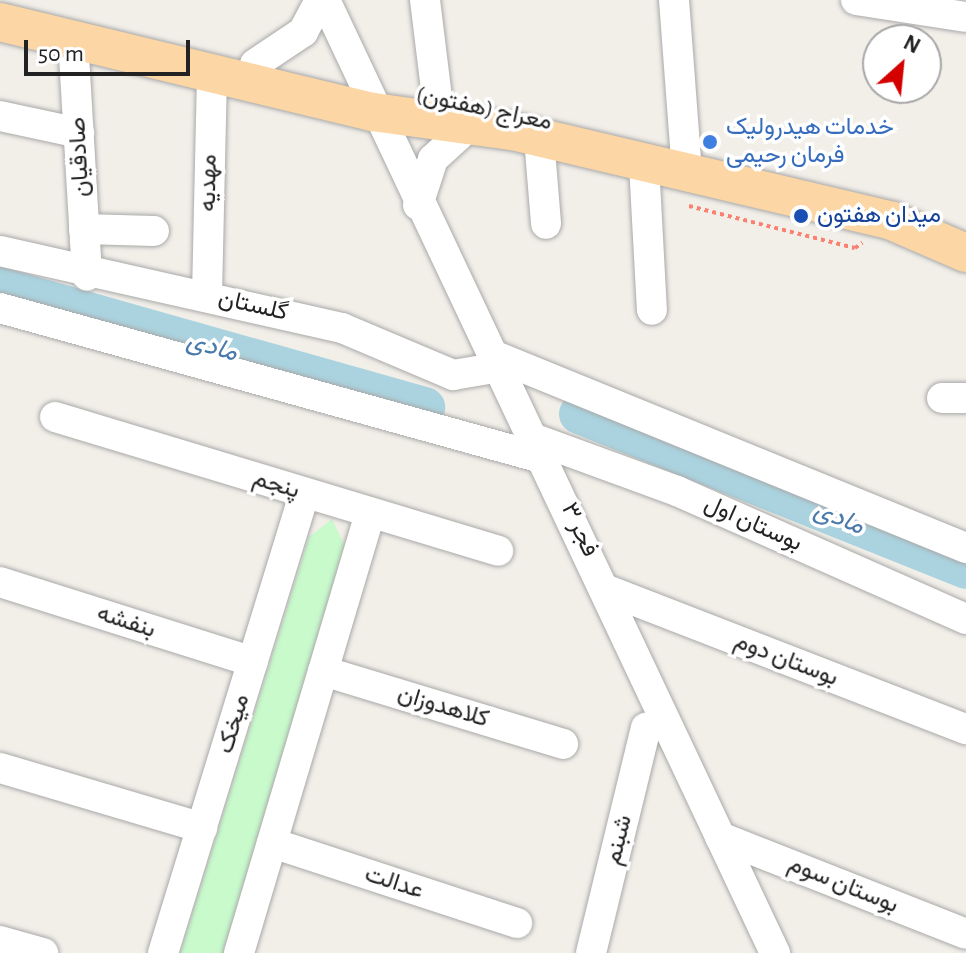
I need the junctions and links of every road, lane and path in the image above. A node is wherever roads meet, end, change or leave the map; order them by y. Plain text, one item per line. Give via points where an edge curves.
1 (323, 0) edge
2 (425, 0) edge
3 (674, 0) edge
4 (856, 0) edge
5 (0, 2) edge
6 (966, 17) edge
7 (0, 22) edge
8 (73, 39) junction
9 (255, 64) junction
10 (212, 71) junction
11 (368, 98) junction
12 (437, 98) junction
13 (0, 116) edge
14 (467, 128) junction
15 (79, 133) junction
16 (539, 138) junction
17 (644, 164) junction
18 (687, 164) junction
19 (418, 205) junction
20 (546, 224) dead end
21 (966, 224) edge
22 (84, 229) junction
23 (154, 231) dead end
24 (0, 251) edge
25 (966, 253) edge
26 (87, 276) junction
27 (207, 295) junction
28 (0, 308) edge
29 (652, 310) dead end
30 (498, 362) junction
31 (55, 417) dead end
32 (540, 449) junction
33 (304, 494) junction
34 (370, 513) junction
35 (966, 548) edge
36 (498, 551) dead end
37 (0, 582) edge
38 (607, 590) junction
39 (966, 619) edge
40 (253, 662) junction
41 (323, 671) junction
42 (646, 728) dead end
43 (966, 729) edge
44 (563, 744) dead end
45 (0, 768) edge
46 (202, 828) junction
47 (720, 837) junction
48 (272, 843) junction
49 (517, 923) dead end
50 (966, 934) edge
51 (0, 941) edge
52 (766, 945) edge
53 (596, 952) edge
54 (43, 953) edge
55 (163, 953) edge
56 (239, 953) edge

1 - 9 street via 303,32
1 - 11 street, فجر ۳
2 - 12 street
3 - 18 street
4 - 6 street
5 - 9 main road, معراج (هفتون)
7 - 8 main road, معراج (هفتون)
8 - 10 main road, معراج (هفتون)
8 - 15 street, صادقیان
9 - 11 main road, معراج (هفتون)
10 - 11 main road, معراج (هفتون)
10 - 27 street, مهدیه
11 - 12 main road, معراج (هفتون)
11 - 14 main road, معراج (هفتون)
11 - 19 street, فجر ۳
12 - 18 main road, معراج (هفتون)
13 - 15 street
14 - 16 main road, معراج (هفتون)
14 - 19 street via 433,159
15 - 22 street, صادقیان
16 - 17 main road, معراج (هفتون)
16 - 20 street
17 - 18 main road, معراج (هفتون)
17 - 29 street
18 - 21 main road, معراج (هفتون)
18 - 25 main road, معراج (هفتون) via 892,221
19 - 30 street, فجر ۳
22 - 23 street
22 - 26 street, صادقیان
24 - 26 street, گلستان
26 - 27 street, گلستان
27 - 30 street, گلستان via 342,328 453,375
28 - 32 street, بوستان اول
30 - 32 street, فجر ۳
30 - 35 street
31 - 33 street, پنجم
32 - 38 street, فجر ۳
32 - 39 street, بوستان اول via 677,491
33 - 34 street, پنجم
33 - 40 street, میخک
34 - 36 street, پنجم
34 - 41 street
37 - 40 street, بنفشه
38 - 43 street, بوستان دوم
38 - 47 street, فجر ۳
40 - 46 street, میخک
41 - 44 street, کلاهدوزان
41 - 48 street
42 - 53 street, شبنم
45 - 46 street
46 - 55 street, میخک
47 - 50 street, بوستان سوم
47 - 52 street, فجر ۳
48 - 49 street, عدالت
48 - 56 street
51 - 54 street

